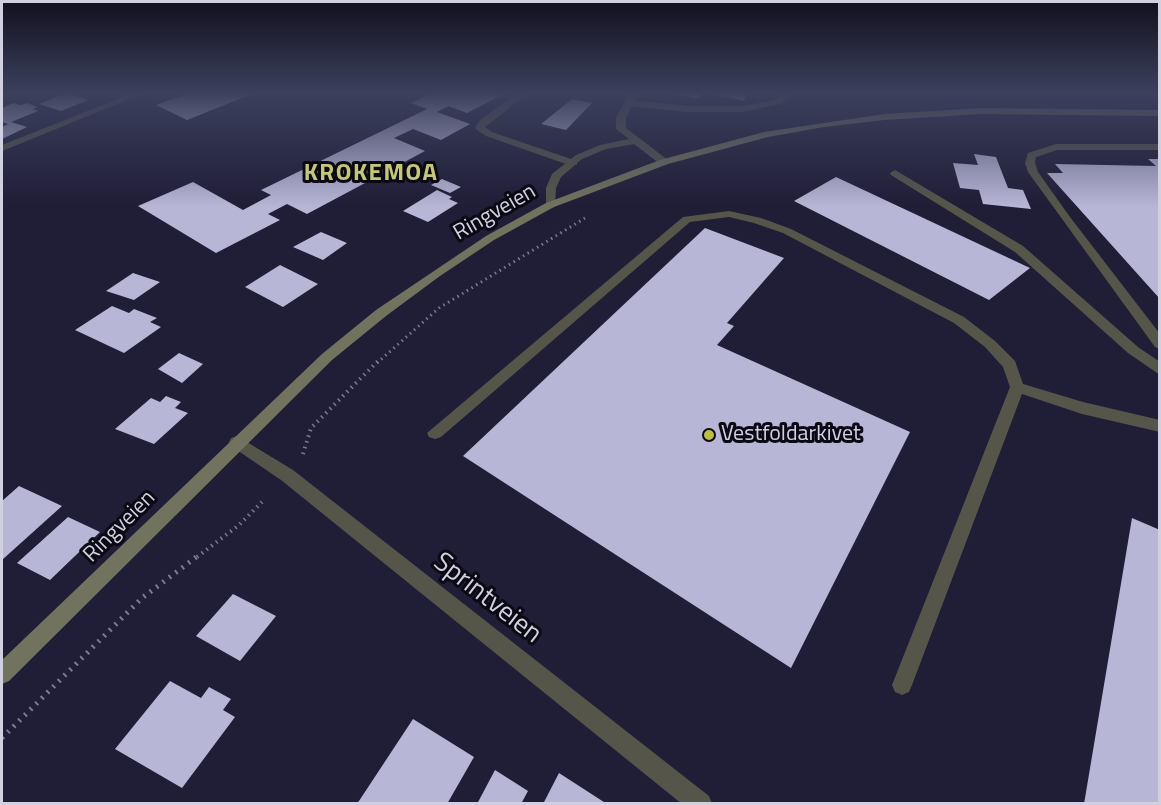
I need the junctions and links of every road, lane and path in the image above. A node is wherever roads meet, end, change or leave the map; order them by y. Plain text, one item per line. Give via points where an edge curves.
1 (43, 132) edge
2 (485, 132) edge
3 (624, 132) edge
4 (784, 132) edge
5 (635, 141) junction
6 (1160, 147) edge
7 (2, 148) edge
8 (573, 162) junction
9 (664, 162) junction
10 (895, 173) dead end
11 (550, 205) junction
12 (1160, 344) edge
13 (1160, 370) edge
14 (1017, 387) junction
15 (1160, 426) edge
16 (435, 433) dead end
17 (237, 442) junction
18 (262, 502) dead end
19 (2, 674) edge
20 (902, 685) dead end
21 (2, 738) edge
22 (701, 804) edge

1 - 7 street
2 - 8 street
3 - 5 street
4 - 9 main road, Ringveien
5 - 8 street via 590,150
5 - 9 street
6 - 12 street via 1056,147 1031,155 1030,163 1066,219
8 - 11 street via 556,176
9 - 11 main road, Ringveien
10 - 13 street via 1019,249
11 - 17 main road, Ringveien via 474,248 381,313 327,357
14 - 15 street via 1082,408
14 - 16 street via 1010,365 958,320 787,231 729,214 711,215 687,219
14 - 20 street
17 - 19 main road, Ringveien
17 - 22 street, Sprintveien via 287,475
18 - 21 path via 142,598

